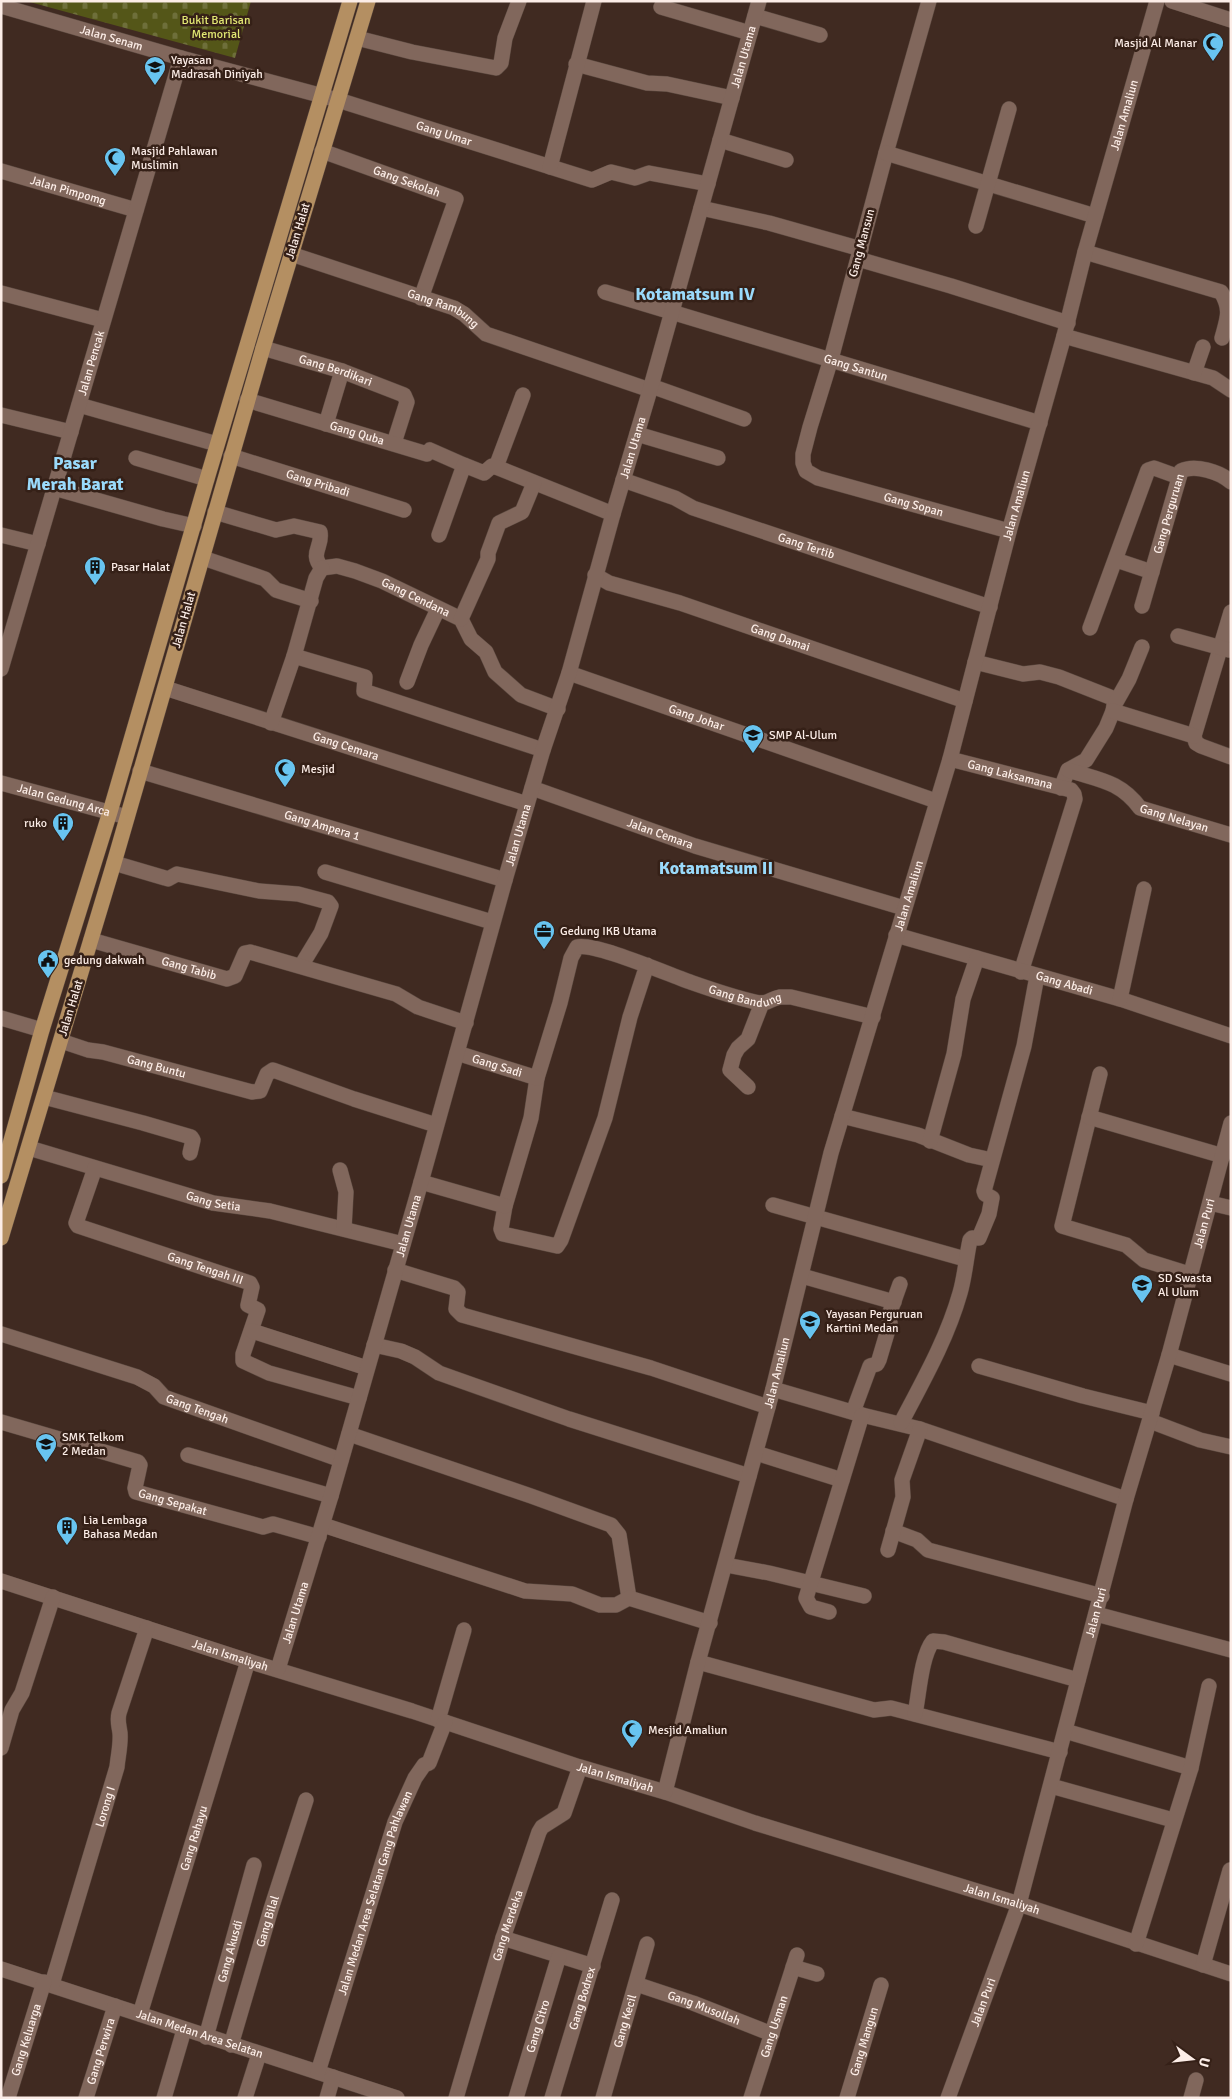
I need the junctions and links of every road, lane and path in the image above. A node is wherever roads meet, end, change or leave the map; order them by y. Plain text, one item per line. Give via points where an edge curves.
1 (350, 1) edge
2 (368, 1) edge
3 (519, 1) edge
4 (594, 1) edge
5 (759, 1) edge
6 (929, 1) edge
7 (1157, 1) edge
8 (1172, 1) edge
9 (1, 6) edge
10 (661, 7) dead end
11 (755, 16) junction
12 (1231, 20) edge
13 (750, 34) junction
14 (820, 34) dead end
15 (357, 38) junction
16 (181, 58) junction
17 (576, 64) junction
18 (321, 95) junction
19 (732, 98) junction
20 (338, 100) junction
21 (1009, 109) dead end
22 (720, 140) junction
23 (322, 151) junction
24 (886, 154) junction
25 (786, 160) dead end
26 (550, 167) junction
27 (1, 171) edge
28 (708, 184) junction
29 (988, 185) junction
30 (701, 208) junction
31 (136, 210) junction
32 (1095, 216) junction
33 (976, 226) dead end
34 (1085, 252) junction
35 (290, 254) junction
36 (860, 254) junction
37 (1226, 289) edge
38 (606, 292) dead end
39 (1, 293) edge
40 (420, 298) junction
41 (672, 312) junction
42 (103, 320) junction
43 (1066, 330) junction
44 (1222, 338) dead end
45 (1203, 347) dead end
46 (263, 348) junction
47 (831, 359) junction
48 (342, 371) junction
49 (1194, 373) junction
50 (650, 388) junction
51 (1231, 390) edge
52 (523, 395) dead end
53 (247, 400) junction
54 (79, 405) junction
55 (1, 415) edge
56 (744, 419) dead end
57 (326, 424) junction
58 (1040, 424) junction
59 (71, 432) junction
60 (637, 434) junction
61 (217, 444) junction
62 (394, 444) junction
63 (231, 456) junction
64 (136, 458) dead end
65 (718, 458) dead end
66 (464, 465) junction
67 (496, 467) junction
68 (1179, 477) junction
69 (818, 478) joint
70 (207, 479) junction
71 (623, 480) junction
72 (1231, 482) edge
73 (534, 483) junction
74 (54, 488) junction
75 (404, 510) dead end
76 (215, 512) junction
77 (612, 514) junction
78 (194, 526) junction
79 (1009, 531) junction
80 (1, 535) edge
81 (439, 535) dead end
82 (38, 544) junction
83 (202, 558) junction
84 (1116, 560) junction
85 (322, 568) junction
86 (1152, 572) junction
87 (595, 575) junction
88 (311, 600) junction
89 (1142, 606) dead end
90 (990, 607) junction
91 (438, 609) junction
92 (1231, 612) edge
93 (461, 619) junction
94 (1090, 628) dead end
95 (1178, 636) dead end
96 (1142, 647) dead end
97 (1226, 649) edge
98 (294, 656) junction
99 (2, 660) edge
100 (976, 662) junction
101 (569, 672) junction
102 (407, 682) dead end
103 (164, 688) junction
104 (965, 701) junction
105 (1114, 706) junction
106 (558, 709) junction
107 (271, 723) junction
108 (1194, 736) junction
109 (543, 750) junction
110 (1231, 757) edge
111 (950, 759) junction
112 (1068, 770) junction
113 (140, 771) junction
114 (1, 783) edge
115 (532, 788) junction
116 (1066, 789) junction
117 (936, 801) junction
118 (527, 804) junction
119 (110, 812) junction
120 (127, 817) junction
121 (1231, 835) edge
122 (114, 863) junction
123 (325, 872) dead end
124 (505, 880) junction
125 (1144, 889) dead end
126 (904, 908) junction
127 (492, 922) junction
128 (896, 934) junction
129 (91, 940) junction
130 (977, 958) junction
131 (647, 965) junction
132 (301, 966) junction
133 (1021, 972) junction
134 (1037, 976) junction
135 (1120, 999) junction
136 (762, 1003) junction
137 (873, 1017) junction
138 (1, 1018) edge
139 (466, 1024) junction
140 (42, 1030) junction
141 (1231, 1036) edge
142 (61, 1041) junction
143 (457, 1053) junction
144 (1100, 1074) dead end
145 (538, 1078) junction
146 (748, 1087) dead end
147 (44, 1098) junction
148 (842, 1116) junction
149 (1089, 1117) junction
150 (1231, 1123) edge
151 (436, 1125) junction
152 (7, 1135) edge
153 (930, 1141) junction
154 (29, 1148) junction
155 (190, 1153) dead end
156 (1222, 1156) junction
157 (992, 1160) junction
158 (95, 1168) junction
159 (340, 1170) dead end
160 (1, 1176) edge
161 (421, 1182) junction
162 (1210, 1203) junction
163 (773, 1205) dead end
164 (504, 1206) junction
165 (1231, 1208) edge
166 (817, 1218) junction
167 (344, 1229) junction
168 (1, 1238) edge
169 (402, 1244) junction
170 (965, 1259) junction
171 (395, 1270) junction
172 (1190, 1274) junction
173 (802, 1276) junction
174 (900, 1284) dead end
175 (894, 1302) junction
176 (252, 1331) junction
177 (1, 1334) edge
178 (374, 1345) junction
179 (1169, 1355) junction
180 (979, 1366) dead end
181 (367, 1368) junction
182 (1231, 1374) edge
183 (774, 1389) junction
184 (358, 1398) junction
185 (768, 1407) junction
186 (857, 1414) junction
187 (1151, 1417) junction
188 (1, 1422) edge
189 (901, 1423) junction
190 (920, 1429) junction
191 (349, 1434) junction
192 (1231, 1447) edge
193 (756, 1453) junction
194 (188, 1455) dead end
195 (341, 1460) junction
196 (749, 1476) junction
197 (842, 1480) junction
198 (331, 1496) junction
199 (1126, 1499) junction
200 (893, 1530) junction
201 (321, 1531) junction
202 (888, 1550) dead end
203 (726, 1565) junction
204 (1, 1581) edge
205 (811, 1582) junction
206 (864, 1596) dead end
207 (1102, 1596) junction
208 (53, 1598) junction
209 (629, 1598) junction
210 (829, 1612) dead end
211 (1096, 1614) junction
212 (710, 1623) junction
213 (146, 1628) junction
214 (464, 1630) dead end
215 (1231, 1650) edge
216 (248, 1661) junction
217 (698, 1662) junction
218 (278, 1669) junction
219 (1078, 1680) junction
220 (1209, 1686) dead end
221 (915, 1714) junction
222 (441, 1721) junction
223 (1065, 1731) junction
224 (1, 1748) edge
225 (1060, 1752) junction
226 (580, 1767) junction
227 (1191, 1768) junction
228 (1051, 1786) junction
229 (665, 1792) junction
230 (306, 1800) dead end
231 (1173, 1820) junction
232 (254, 1866) dead end
233 (1230, 1870) edge
234 (612, 1900) dead end
235 (1019, 1904) junction
236 (504, 1938) junction
237 (647, 1944) dead end
238 (1136, 1944) junction
239 (559, 1956) junction
240 (1203, 1965) junction
241 (593, 1966) junction
242 (1, 1969) edge
243 (817, 1974) dead end
244 (1231, 1974) edge
245 (48, 1983) junction
246 (636, 1984) junction
247 (881, 1985) dead end
248 (115, 2006) junction
249 (140, 2014) junction
250 (184, 2030) junction
251 (772, 2034) junction
252 (206, 2037) junction
253 (231, 2045) junction
254 (260, 2054) junction
255 (318, 2072) junction
256 (334, 2077) junction
257 (1196, 2080) dead end
258 (8, 2098) edge
259 (86, 2098) edge
260 (164, 2098) edge
261 (245, 2098) edge
262 (327, 2098) edge
263 (397, 2098) edge
264 (456, 2098) edge
265 (516, 2098) edge
266 (552, 2098) edge
267 (603, 2098) edge
268 (752, 2098) edge
269 (846, 2098) edge
270 (948, 2098) edge
271 (1191, 2098) edge

1 - 18 main road, Jalan Halat
2 - 15 main road, Jalan Halat
3 - 15 street via 505,38 502,63 496,68
4 - 17 street
5 - 11 street, Jalan Utama
6 - 24 street, Gang Mansun
7 - 32 street, Jalan Amaliun
8 - 12 street
9 - 16 street, Jalan Senam
10 - 13 street
11 - 13 street, Jalan Utama
11 - 14 street
13 - 19 street, Jalan Utama
15 - 20 main road, Jalan Halat
16 - 18 street, Jalan Senam
16 - 31 street, Jalan Pencak
17 - 19 street via 651,84 667,84
17 - 26 street
18 - 20 street, Jalan Senam
18 - 61 main road, Jalan Halat
19 - 22 street, Jalan Utama
20 - 23 main road, Jalan Halat
20 - 26 street, Gang Umar
21 - 29 street
22 - 25 street
22 - 28 street, Jalan Utama
23 - 35 main road, Jalan Halat
23 - 40 street, Gang Sekolah via 453,197 456,202
24 - 29 street
24 - 36 street, Gang Mansun
26 - 28 street, Gang Umar via 592,180 611,172 635,178 649,173
27 - 31 street, Jalan Pimpomg
28 - 30 street, Jalan Utama
29 - 32 street
29 - 33 street
30 - 36 street via 769,223
30 - 41 street, Jalan Utama
31 - 42 street, Jalan Pencak
32 - 34 street, Jalan Amaliun
34 - 37 street
34 - 43 street, Jalan Amaliun
35 - 40 street, Gang Rambung
35 - 46 main road, Jalan Halat
36 - 43 street
36 - 47 street, Gang Mansun
37 - 44 street via 1230,310
38 - 41 street, Gang Santun
39 - 42 street
40 - 50 street, Gang Rambung via 454,308 486,334
41 - 47 street, Gang Santun
41 - 50 street, Jalan Utama
42 - 54 street, Jalan Pencak
43 - 49 street
43 - 58 street, Jalan Amaliun
45 - 49 street
46 - 48 street, Gang Berdikari
46 - 53 main road, Jalan Halat
47 - 58 street, Gang Santun
47 - 69 street, Gang Mansun via 803,454 806,471
48 - 57 street
48 - 62 street, Gang Berdikari via 406,397
49 - 51 street via 1213,378
50 - 56 street, Gang Rambung
50 - 60 street, Jalan Utama
52 - 67 street
53 - 57 street, Gang Quba
53 - 63 main road, Jalan Halat
54 - 59 street, Jalan Pencak
54 - 61 street
55 - 59 street
57 - 62 street, Gang Quba
58 - 79 street, Jalan Amaliun
59 - 74 street, Jalan Pencak
60 - 65 street
60 - 71 street, Jalan Utama
61 - 70 main road, Jalan Halat
62 - 66 street, Gang Quba via 427,454 430,450
63 - 75 street, Gang Pribadi
63 - 76 main road, Jalan Halat
64 - 70 street
66 - 67 street via 484,472
66 - 81 street
67 - 73 street
68 - 72 street, Gang Perguruan via 1184,469 1198,469
68 - 84 street via 1154,468 1148,470
68 - 86 street, Gang Perguruan
69 - 79 street, Gang Sopan
70 - 78 main road, Jalan Halat
71 - 77 street, Jalan Utama
71 - 90 street, Gang Tertib via 675,498 693,508
73 - 77 street
73 - 93 street via 522,512 499,522 488,559
74 - 78 street
74 - 82 street, Jalan Pencak
76 - 83 main road, Jalan Halat
76 - 85 street via 276,530 294,526 320,532 316,555
77 - 87 street, Jalan Utama
78 - 119 main road, Jalan Halat
79 - 90 street, Jalan Amaliun
80 - 82 street
82 - 99 street, Jalan Pencak
83 - 88 street via 264,579 276,590
83 - 103 main road, Jalan Halat
84 - 86 street
84 - 94 street
85 - 88 street
85 - 91 street, Gang Cendana via 337,566 355,570
86 - 89 street, Gang Perguruan
87 - 101 street, Jalan Utama
87 - 104 street, Gang Damai via 617,586 680,603
88 - 98 street
90 - 100 street, Jalan Amaliun
91 - 93 street, Gang Cendana
91 - 102 street
92 - 97 street
93 - 106 street, Gang Cendana via 471,639 486,652 494,670 506,682 521,695
95 - 97 street
96 - 105 street
97 - 108 street
98 - 107 street
98 - 109 street via 364,677 364,691
100 - 104 street, Jalan Amaliun
100 - 105 street via 1023,674 1040,672 1059,677 1115,699
101 - 106 street, Jalan Utama
101 - 117 street, Gang Johar
103 - 107 street, Gang Cemara
103 - 113 main road, Jalan Halat
104 - 111 street, Jalan Amaliun
105 - 108 street
105 - 112 street via 1106,728 1086,760
106 - 109 street, Jalan Utama
107 - 118 street, Gang Cemara
108 - 110 street via 1201,746
109 - 115 street, Jalan Utama
111 - 116 street, Gang Laksamana
111 - 117 street, Jalan Amaliun
112 - 116 street
112 - 121 street, Gang Nelayan via 1122,789 1140,808
113 - 120 main road, Jalan Halat
113 - 124 street, Gang Ampera 1
114 - 119 street, Jalan Gedung Arca
115 - 118 street, Jalan Utama
115 - 126 street, Jalan Cemara via 696,846
116 - 133 street via 1075,798
117 - 126 street, Jalan Amaliun
118 - 124 street, Jalan Utama
119 - 120 street, Jalan Gedung Arca
119 - 140 main road, Jalan Halat
120 - 122 main road, Jalan Halat
122 - 129 main road, Jalan Halat
122 - 132 street via 168,879 178,874 328,902 330,906 323,929
123 - 127 street
124 - 127 street, Jalan Utama
125 - 135 street
126 - 128 street, Jalan Amaliun
127 - 139 street, Jalan Utama
128 - 130 street, Gang Abadi
128 - 137 street, Jalan Amaliun
129 - 132 street, Gang Tabib via 227,979 235,976 245,953 250,952
129 - 142 main road, Jalan Halat
130 - 133 street, Gang Abadi
130 - 153 street via 962,999 954,1054
131 - 136 street, Gang Bandung via 692,983
131 - 145 street, Gang Bandung via 577,947 571,958
131 - 164 street via 630,1017 605,1118 557,1246 503,1234
132 - 139 street via 396,994 418,1007
133 - 134 street, Gang Abadi
134 - 135 street, Gang Abadi
134 - 157 street via 1024,1046
135 - 141 street, Gang Abadi
136 - 137 street, Gang Bandung via 791,997
136 - 146 street via 748,1039 738,1048 731,1063 730,1070
137 - 148 street, Jalan Amaliun
138 - 140 street
139 - 143 street, Jalan Utama
140 - 152 main road, Jalan Halat
142 - 147 main road, Jalan Halat
142 - 151 street, Gang Buntu via 252,1092 260,1091 267,1074 273,1070
143 - 145 street, Gang Sadi
143 - 151 street, Jalan Utama
144 - 149 street
145 - 164 street via 531,1118
147 - 154 main road, Jalan Halat
147 - 155 street via 191,1137
148 - 153 street
148 - 166 street, Jalan Amaliun
149 - 156 street
149 - 172 street via 1062,1226 1126,1245 1144,1260
150 - 156 street, Jalan Puri
151 - 161 street, Jalan Utama
152 - 160 main road, Jalan Halat
153 - 157 street
154 - 158 street, Gang Setia
154 - 168 main road, Jalan Halat
156 - 162 street, Jalan Puri
157 - 170 street via 984,1191 992,1198 989,1214 979,1238 970,1240
158 - 167 street, Gang Setia via 212,1202 270,1211
158 - 176 street, Gang Tengah III via 76,1223 78,1226 250,1283 248,1304 258,1310
159 - 167 street via 346,1192
161 - 164 street
161 - 169 street, Jalan Utama
162 - 165 street
162 - 172 street, Jalan Puri
163 - 166 street
166 - 170 street
166 - 173 street, Jalan Amaliun
167 - 169 street, Gang Setia
169 - 171 street, Jalan Utama
170 - 189 street via 960,1292 948,1329
171 - 178 street, Jalan Utama
171 - 185 street via 454,1288 458,1292 456,1309 462,1315 651,1368
172 - 179 street, Jalan Puri
173 - 175 street
173 - 183 street, Jalan Amaliun
174 - 175 street
175 - 186 street via 880,1360 870,1366
176 - 181 street
176 - 184 street, Gang Tengah III via 242,1357 245,1362 269,1373
177 - 195 street, Gang Tengah via 137,1377 154,1386 164,1397
178 - 181 street, Jalan Utama
178 - 196 street via 407,1354 439,1373 569,1419
179 - 182 street
179 - 187 street, Jalan Puri
180 - 187 street
181 - 184 street, Jalan Utama
183 - 185 street, Jalan Amaliun
183 - 186 street
184 - 191 street, Jalan Utama
185 - 193 street, Jalan Amaliun
186 - 189 street
186 - 197 street
187 - 192 street via 1200,1440
187 - 199 street, Jalan Puri
188 - 201 street, Gang Sepakat via 138,1462 136,1492 263,1527 273,1524
189 - 190 street
190 - 199 street
190 - 200 street via 902,1480 904,1497
191 - 195 street, Jalan Utama
191 - 209 street via 611,1525 619,1535
193 - 196 street, Jalan Amaliun
193 - 197 street
194 - 198 street
195 - 198 street, Jalan Utama
196 - 203 street, Jalan Amaliun
197 - 205 street
198 - 201 street, Jalan Utama
199 - 207 street, Jalan Puri
200 - 202 street
200 - 207 street via 917,1540 928,1550
201 - 209 street via 526,1592 572,1594 600,1605 616,1605
201 - 218 street, Jalan Utama
203 - 205 street
203 - 212 street, Jalan Amaliun
204 - 208 street, Jalan Ismaliyah
205 - 206 street
205 - 210 street via 806,1598 808,1604
207 - 211 street, Jalan Puri
208 - 213 street, Jalan Ismaliyah
208 - 224 street via 22,1693 13,1705
209 - 212 street
211 - 215 street
211 - 219 street, Jalan Puri
212 - 217 street, Jalan Amaliun
213 - 216 street, Jalan Ismaliyah
213 - 245 street, Lorong I via 119,1713 116,1767
214 - 222 street, Jalan Medan Area Selatan Gang Pahlawan
216 - 218 street, Jalan Ismaliyah
216 - 249 street, Gang Rahayu
217 - 221 street via 874,1710 891,1708
217 - 229 street, Jalan Amaliun
218 - 222 street, Jalan Ismaliyah
219 - 221 street via 944,1642 933,1642 926,1657
219 - 223 street, Jalan Puri
220 - 227 street
221 - 225 street
222 - 226 street, Jalan Ismaliyah
222 - 255 street, Jalan Medan Area Selatan Gang Pahlawan via 428,1763 420,1770 395,1822
223 - 225 street, Jalan Puri
223 - 227 street
225 - 228 street, Jalan Puri
226 - 229 street, Jalan Ismaliyah
226 - 236 street, Gang Merdeka via 564,1813 539,1832
227 - 231 street
228 - 231 street
228 - 235 street, Jalan Puri
229 - 235 street, Jalan Ismaliyah via 754,1823
230 - 253 street, Gang Bilal
231 - 238 street
232 - 252 street, Gang Akusdi
233 - 240 street
234 - 241 street, Gang Bodrex
235 - 238 street, Jalan Ismaliyah
235 - 270 street, Jalan Puri
236 - 239 street
236 - 264 street, Gang Merdeka
237 - 246 street, Gang Kecil
238 - 240 street, Jalan Ismaliyah
239 - 241 street
239 - 265 street, Gang Citro
240 - 244 street, Jalan Ismaliyah
241 - 266 street, Gang Bodrex
242 - 245 street, Jalan Medan Area Selatan
243 - 251 street, Gang Usman via 795,1961
245 - 248 street, Jalan Medan Area Selatan
245 - 258 street, Gang Keluarga
246 - 251 street, Gang Musollah
246 - 267 street, Gang Kecil
247 - 269 street, Gang Mangun
248 - 249 street, Jalan Medan Area Selatan
248 - 259 street, Gang Perwira
249 - 250 street, Jalan Medan Area Selatan
250 - 252 street, Jalan Medan Area Selatan
250 - 260 street
251 - 268 street, Gang Usman
252 - 253 street, Jalan Medan Area Selatan
253 - 254 street, Jalan Medan Area Selatan
254 - 255 street, Jalan Medan Area Selatan
254 - 261 street
255 - 256 street, Jalan Medan Area Selatan
256 - 262 street
256 - 263 street, Jalan Medan Area Selatan
257 - 271 street

